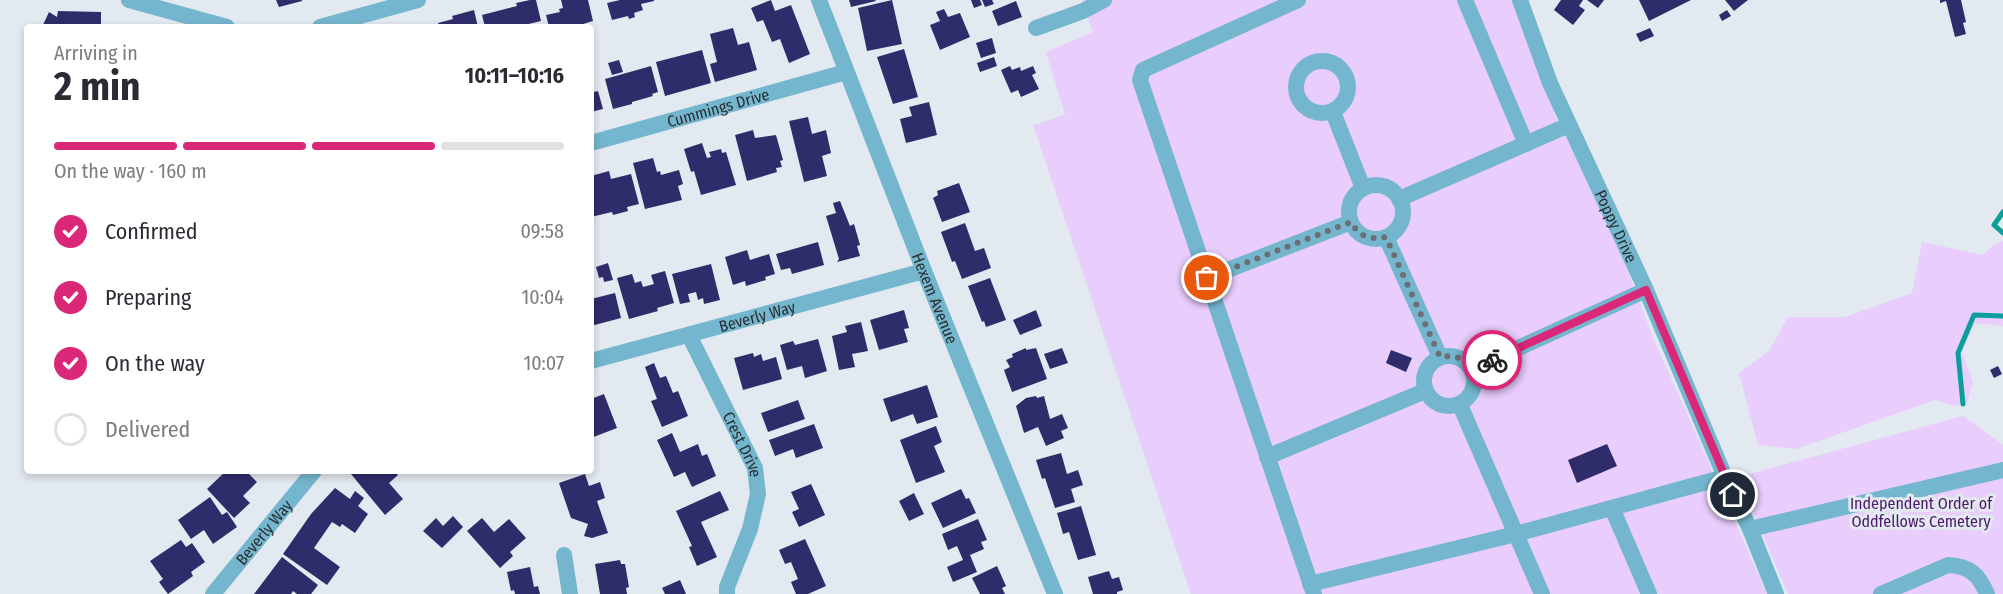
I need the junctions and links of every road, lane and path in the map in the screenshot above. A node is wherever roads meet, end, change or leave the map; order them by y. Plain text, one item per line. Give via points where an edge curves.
1 (129, 0) edge
2 (418, 0) edge
3 (819, 0) edge
4 (1104, 0) edge
5 (1298, 0) edge
6 (1465, 0) edge
7 (1520, 0) edge
8 (216, 24) edge
9 (331, 24) edge
10 (1036, 28) dead end
11 (846, 72) junction
12 (1333, 112) dead end
13 (1569, 125) junction
14 (594, 142) edge
15 (1526, 144) junction
16 (1363, 188) junction
17 (1399, 199) junction
18 (1351, 222) junction
19 (1386, 237) junction
20 (924, 271) junction
21 (1207, 278) junction
22 (1646, 290) junction
23 (689, 335) junction
24 (1440, 357) junction
25 (594, 360) edge
26 (1472, 369) junction
27 (1425, 391) junction
28 (1460, 405) junction
29 (1267, 457) junction
30 (2003, 470) edge
31 (312, 474) edge
32 (1725, 477) junction
33 (1612, 508) junction
34 (1750, 529) junction
35 (1516, 534) junction
36 (564, 555) dead end
37 (1312, 589) edge
38 (213, 594) edge
39 (570, 594) edge
40 (727, 594) edge
41 (1055, 594) edge
42 (1542, 594) edge
43 (1649, 594) edge
44 (1776, 594) edge
45 (1881, 594) edge
46 (1987, 594) edge

1 - 8 street
2 - 9 street
3 - 11 street, Hexem Avenue
4 - 10 street
5 - 21 street via 1143,70 1140,80
6 - 15 street
7 - 13 street, Poppy Drive
11 - 14 street, Cummings Drive
11 - 20 street, Hexem Avenue
12 - 16 street
13 - 15 street
13 - 22 street, Poppy Drive
15 - 17 street
16 - 17 street via 1382,186
16 - 18 street via 1349,209
17 - 19 street via 1401,221
18 - 19 street via 1364,237
18 - 21 street
19 - 24 street
20 - 23 street, Beverly Way
20 - 41 street, Hexem Avenue
21 - 29 street
22 - 26 street
22 - 32 street, Poppy Drive
23 - 25 street, Beverly Way
23 - 40 street, Crest Drive via 755,468 758,494
24 - 26 street via 1462,359
24 - 27 street via 1425,371
26 - 28 street via 1474,388
27 - 28 street via 1440,405
27 - 29 street
28 - 35 street
29 - 37 street
30 - 34 street
31 - 38 street, Beverly Way
32 - 33 street
32 - 34 street, Poppy Drive
33 - 35 street
33 - 43 street
34 - 44 street, Poppy Drive
35 - 37 street
35 - 42 street
36 - 39 street
45 - 46 street via 1948,564 1972,572

